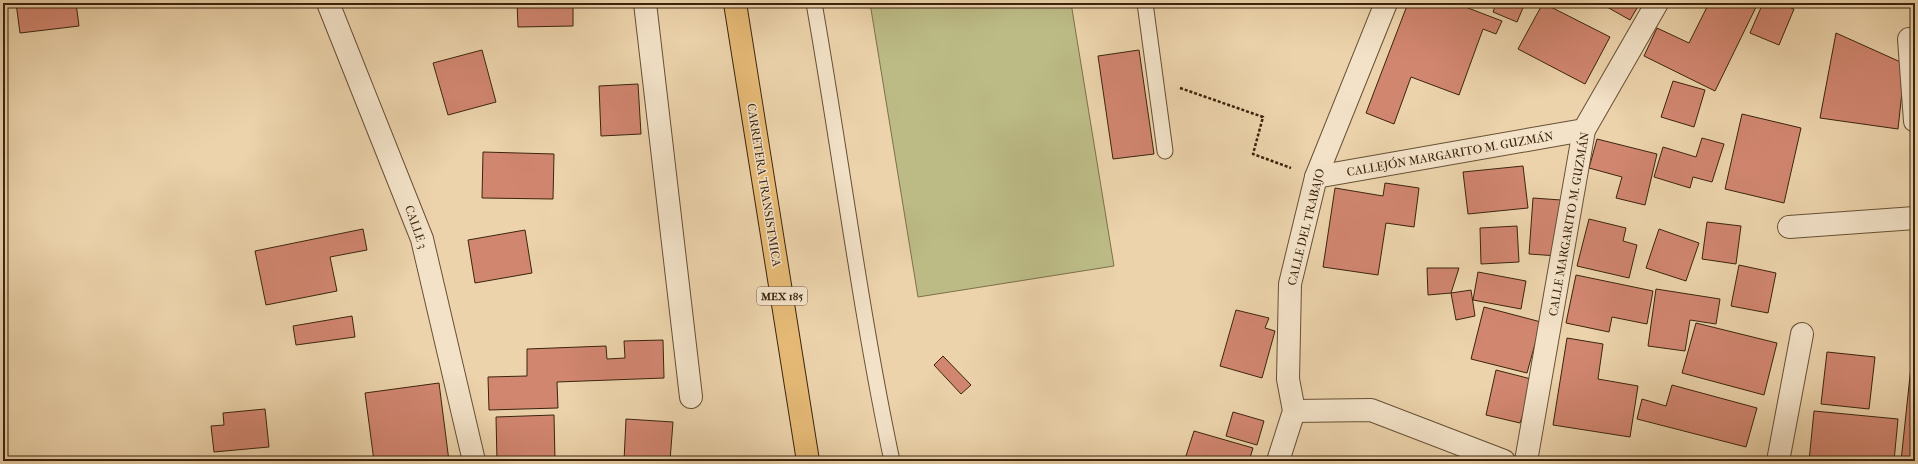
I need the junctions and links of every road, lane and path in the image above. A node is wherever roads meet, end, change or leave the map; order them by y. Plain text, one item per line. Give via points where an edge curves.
1 (328, 3) edge
2 (645, 3) edge
3 (735, 3) edge
4 (814, 3) edge
5 (1145, 3) edge
6 (1386, 3) edge
7 (1657, 3) edge
8 (1909, 39) dead end
9 (1155, 79) junction
10 (1915, 121) edge
11 (1584, 130) junction
12 (1165, 151) dead end
13 (1316, 177) junction
14 (1915, 218) edge
15 (1789, 227) dead end
16 (1802, 334) dead end
17 (691, 397) dead end
18 (1294, 411) junction
19 (474, 461) edge
20 (808, 461) edge
21 (892, 461) edge
22 (1278, 461) edge
23 (1504, 461) edge
24 (1526, 461) edge
25 (1778, 461) edge

1 - 19 street, CALLE 3 via 422,239
2 - 17 street
3 - 20 main road, CARRETERA TRANSISTMICA / MEX 185
4 - 21 lane via 875,376
5 - 9 lane
6 - 13 street, CALLE DEL TRABAJO
7 - 11 street, CALLE MARGARITO M. GUZMÁN
8 - 10 street
9 - 12 lane
9 - 13 path via 1263,117 1253,154
11 - 13 street, CALLEJÓN MARGARITO M. GUZMÁN
11 - 24 street, CALLE MARGARITO M. GUZMÁN
13 - 18 street, CALLE DEL TRABAJO via 1290,284 1288,379
14 - 15 street
16 - 25 street
18 - 22 street
18 - 23 street via 1371,410

